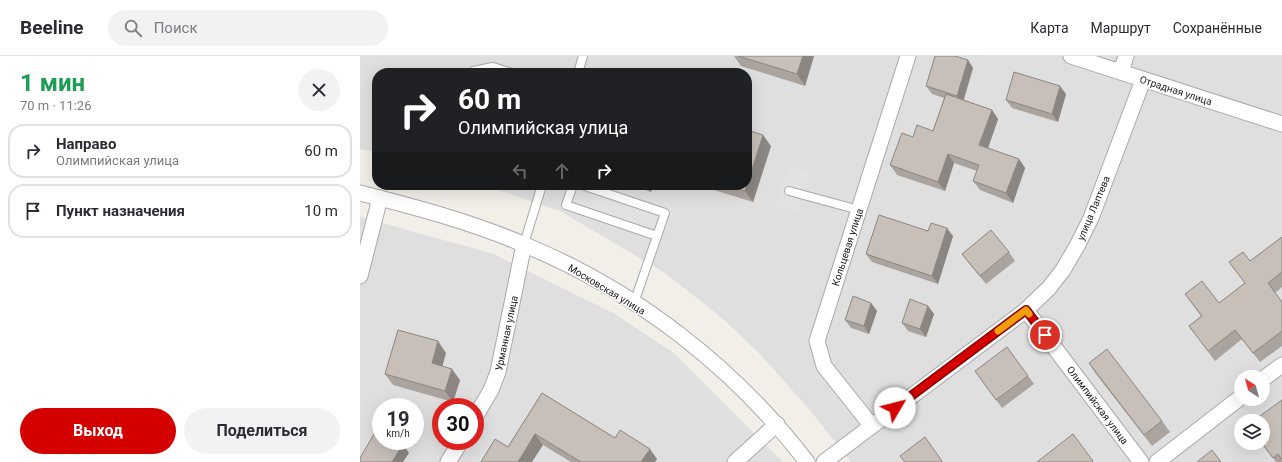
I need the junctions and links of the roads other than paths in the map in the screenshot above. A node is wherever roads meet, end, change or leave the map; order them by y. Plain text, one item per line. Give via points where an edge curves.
1 (583, 56) edge
2 (908, 56) edge
3 (1071, 56) edge
4 (1126, 56) edge
5 (579, 68) edge
6 (1121, 72) junction
7 (1143, 80) junction
8 (1282, 124) edge
9 (540, 190) edge
10 (571, 190) edge
11 (597, 190) edge
12 (789, 191) dead end
13 (360, 193) edge
14 (380, 198) junction
15 (859, 210) junction
16 (657, 236) junction
17 (524, 244) junction
18 (360, 276) edge
19 (634, 303) junction
20 (1026, 310) junction
21 (1282, 365) edge
22 (1270, 374) edge
23 (484, 402) edge
24 (1234, 402) edge
25 (777, 424) junction
26 (871, 425) junction
27 (455, 450) edge
28 (448, 462) edge
29 (735, 462) edge
30 (807, 462) edge
31 (824, 462) edge
32 (1141, 462) edge
33 (1157, 462) edge

1 - 5 lane
2 - 15 street, Кольцевая улица
3 - 6 street, Отрадная улица
4 - 6 street
6 - 7 street, Отрадная улица
7 - 8 street, Отрадная улица
7 - 20 street, улица Лаптева via 1091,218 1077,246 1049,288
9 - 17 lane
10 - 16 lane via 566,205
11 - 16 lane via 665,213
12 - 15 lane
13 - 14 street, Московская улица
14 - 17 street, Московская улица via 469,224
14 - 18 street
15 - 26 street, Кольцевая улица via 817,341 824,366
16 - 19 lane
17 - 19 street, Московская улица via 595,279
17 - 23 street, Урманная улица via 498,372
19 - 25 street, Московская улица via 682,337 726,373
20 - 26 street, улица Лаптева
20 - 32 street, Олимпийская улица
21 - 22 street
24 - 33 street
25 - 29 street
25 - 30 street, Московская улица
26 - 31 street, улица Лаптева
27 - 28 street

